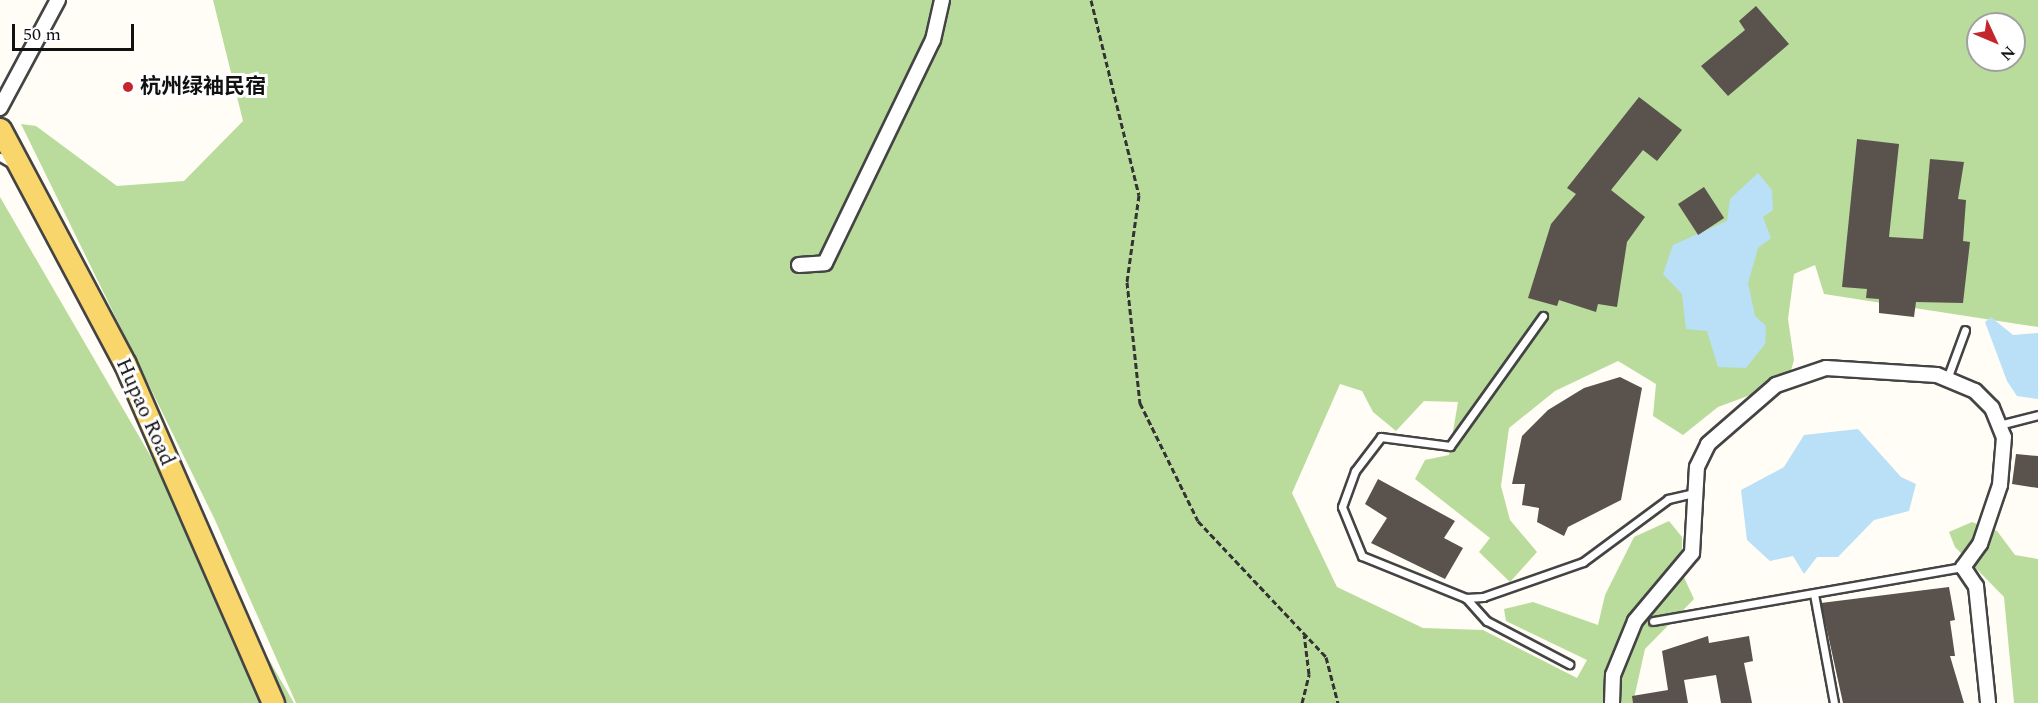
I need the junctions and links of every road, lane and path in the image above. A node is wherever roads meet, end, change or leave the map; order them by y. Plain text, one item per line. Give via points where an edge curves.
1 (58, 0) edge
2 (942, 0) edge
3 (1091, 0) edge
4 (0, 108) edge
5 (0, 129) edge
6 (0, 157) edge
7 (20, 169) junction
8 (799, 265) dead end
9 (1543, 316) dead end
10 (1965, 330) dead end
11 (1947, 380) junction
12 (2038, 416) edge
13 (1999, 425) junction
14 (1695, 493) junction
15 (1963, 567) junction
16 (1814, 594) junction
17 (1466, 598) junction
18 (1653, 621) dead end
19 (1304, 633) junction
20 (1569, 664) dead end
21 (273, 703) edge
22 (1302, 703) edge
23 (1338, 703) edge
24 (1612, 703) edge
25 (1834, 703) edge
26 (1988, 703) edge

1 - 4 street
2 - 8 street via 933,40 825,263
3 - 19 path via 1138,195 1128,282 1140,403 1198,521
5 - 7 main road, Hupao Road
6 - 7 lane
7 - 21 main road, Hupao Road via 125,363
9 - 17 lane via 1450,446 1381,437 1355,471 1342,507 1362,556
10 - 11 lane
11 - 13 street via 1975,391 1992,408
11 - 14 street via 1826,368 1776,385 1707,444 1696,467
12 - 13 lane
13 - 15 street via 2004,436 2000,485 1980,544
14 - 17 lane via 1668,499 1583,562
14 - 24 street via 1692,553 1635,621 1613,675
15 - 16 lane
15 - 26 street via 1976,586
16 - 18 lane
16 - 25 lane
17 - 20 lane via 1488,621
19 - 22 path via 1309,674
19 - 23 path via 1326,657

